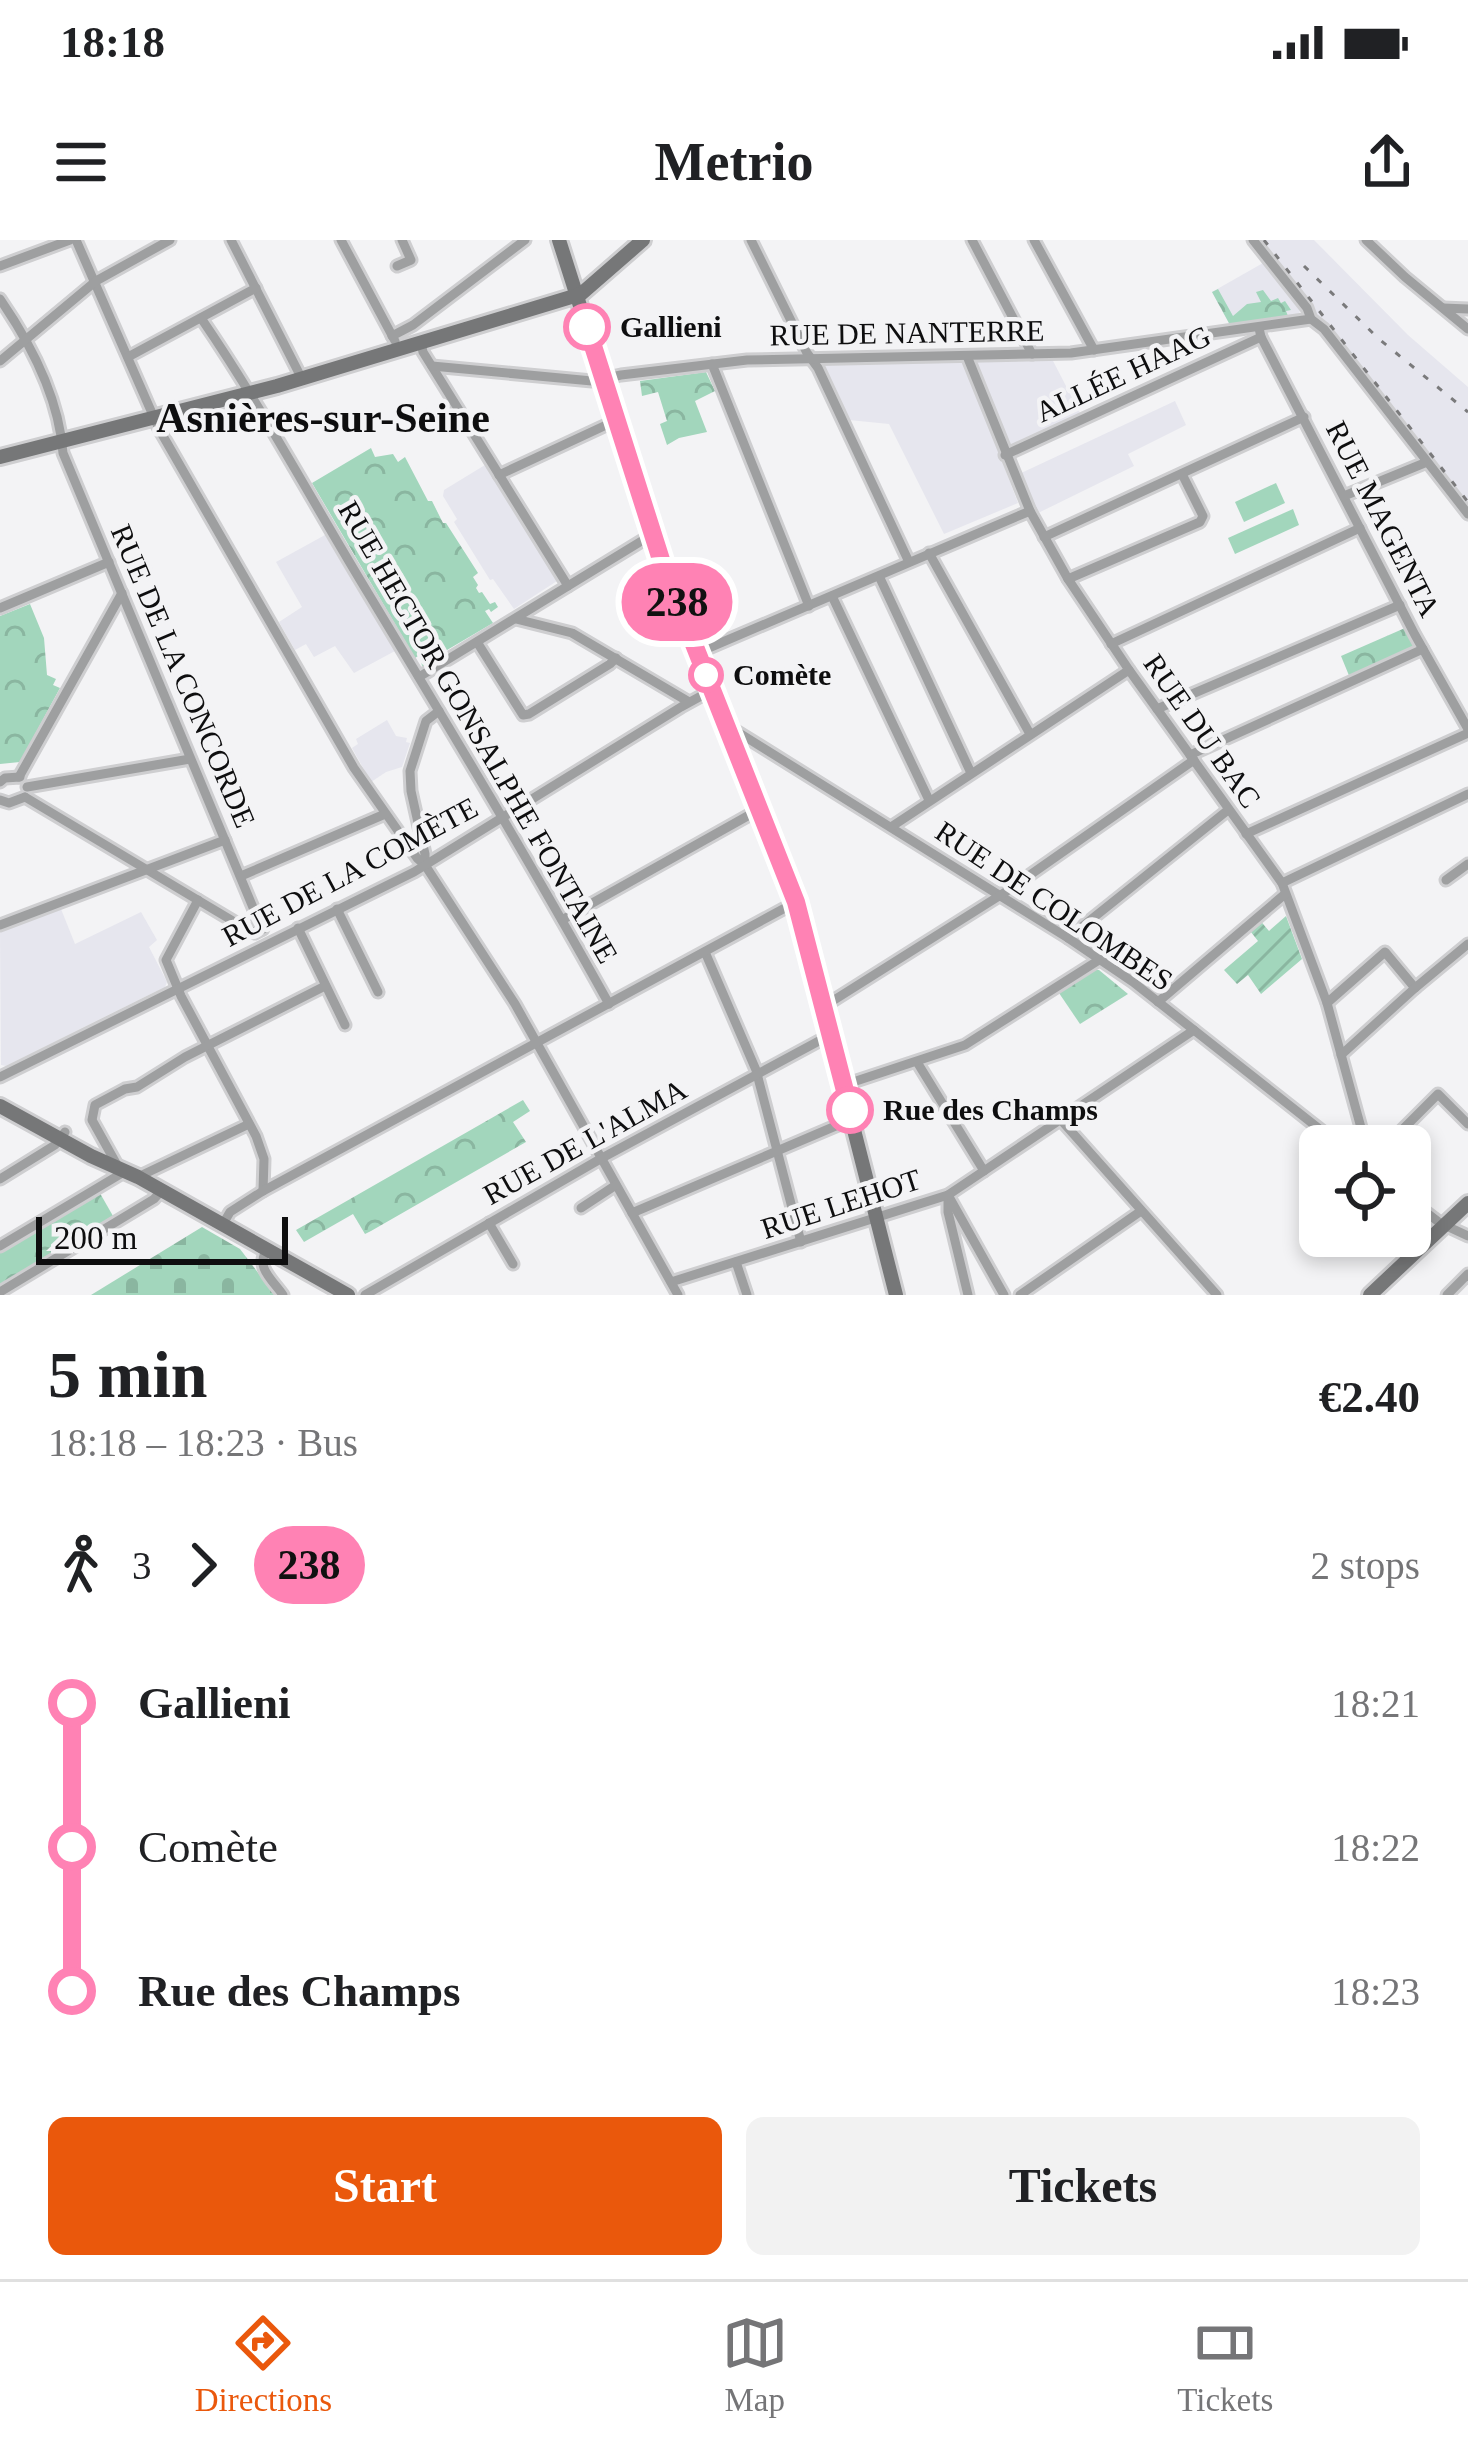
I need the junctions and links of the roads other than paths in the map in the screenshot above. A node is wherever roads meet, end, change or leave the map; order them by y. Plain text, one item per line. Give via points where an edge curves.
1 (73, 240) edge
2 (170, 240) edge
3 (231, 240) edge
4 (340, 240) edge
5 (402, 240) edge
6 (525, 240) edge
7 (559, 240) edge
8 (643, 240) edge
9 (751, 240) edge
10 (972, 240) edge
11 (1034, 240) edge
12 (1253, 240) edge
13 (1366, 240) edge
14 (0, 266) edge
15 (397, 266) dead end
16 (95, 281) junction
17 (256, 288) junction
18 (578, 295) junction
19 (0, 299) edge
20 (1443, 308) junction
21 (1468, 309) edge
22 (201, 319) junction
23 (1311, 319) junction
24 (1468, 329) edge
25 (1260, 333) junction
26 (23, 341) junction
27 (421, 342) junction
28 (395, 343) junction
29 (1094, 350) junction
30 (1032, 354) junction
31 (967, 356) junction
32 (128, 357) junction
33 (812, 359) junction
34 (0, 361) edge
35 (712, 364) junction
36 (432, 366) junction
37 (302, 379) junction
38 (604, 379) junction
39 (251, 394) junction
40 (1304, 417) junction
41 (155, 419) junction
42 (617, 420) junction
43 (62, 442) junction
44 (1005, 455) junction
45 (0, 457) edge
46 (1427, 462) junction
47 (1182, 473) junction
48 (499, 475) junction
49 (1343, 496) junction
50 (1030, 511) junction
51 (1468, 514) edge
52 (1360, 528) junction
53 (653, 534) junction
54 (1044, 537) junction
55 (929, 553) junction
56 (109, 562) junction
57 (909, 562) junction
58 (879, 576) junction
59 (1068, 579) junction
60 (568, 586) junction
61 (122, 593) junction
62 (832, 596) junction
63 (1400, 605) junction
64 (809, 606) junction
65 (0, 608) edge
66 (516, 619) junction
67 (477, 642) junction
68 (1111, 644) junction
69 (1423, 649) junction
70 (697, 653) junction
71 (616, 658) junction
72 (1129, 670) junction
73 (419, 677) junction
74 (712, 690) junction
75 (689, 702) junction
76 (1157, 709) junction
77 (439, 711) junction
78 (727, 724) junction
79 (1468, 731) edge
80 (1030, 734) junction
81 (190, 758) junction
82 (1192, 758) junction
83 (971, 773) junction
84 (19, 777) junction
85 (0, 782) edge
86 (26, 792) junction
87 (1468, 794) edge
88 (929, 800) junction
89 (2, 805) edge
90 (760, 809) junction
91 (1228, 810) junction
92 (385, 814) junction
93 (504, 818) junction
94 (891, 827) junction
95 (1246, 834) junction
96 (225, 840) junction
97 (1468, 864) edge
98 (425, 865) junction
99 (146, 869) junction
100 (241, 876) junction
101 (1447, 880) dead end
102 (1283, 888) junction
103 (998, 896) junction
104 (198, 900) junction
105 (796, 902) junction
106 (337, 909) junction
107 (562, 920) junction
108 (0, 925) edge
109 (298, 928) junction
110 (258, 931) junction
111 (1068, 938) junction
112 (265, 944) junction
113 (1467, 948) edge
114 (705, 952) junction
115 (1099, 960) junction
116 (325, 986) junction
117 (179, 988) junction
118 (1415, 988) junction
119 (378, 992) dead end
120 (1158, 1002) junction
121 (609, 1004) junction
122 (1327, 1004) junction
123 (823, 1007) junction
124 (344, 1025) dead end
125 (1194, 1030) junction
126 (830, 1035) junction
127 (536, 1043) junction
128 (207, 1046) junction
129 (1341, 1055) junction
130 (917, 1062) junction
131 (757, 1075) junction
132 (0, 1077) edge
133 (844, 1085) junction
134 (0, 1102) edge
135 (7, 1116) edge
136 (852, 1119) junction
137 (1060, 1120) junction
138 (249, 1124) junction
139 (1468, 1124) edge
140 (1314, 1125) edge
141 (1360, 1125) edge
142 (1407, 1125) edge
143 (63, 1136) junction
144 (777, 1151) junction
145 (602, 1158) junction
146 (123, 1169) junction
147 (984, 1171) junction
148 (0, 1179) edge
149 (616, 1185) junction
150 (162, 1190) junction
151 (263, 1191) junction
152 (948, 1195) junction
153 (1468, 1203) edge
154 (581, 1208) dead end
155 (1141, 1211) junction
156 (632, 1213) junction
157 (1431, 1215) edge
158 (877, 1219) junction
159 (489, 1223) junction
160 (223, 1224) junction
161 (1445, 1225) junction
162 (1468, 1236) edge
163 (800, 1242) junction
164 (0, 1246) edge
165 (268, 1248) junction
166 (736, 1262) junction
167 (513, 1264) dead end
168 (1468, 1274) edge
169 (671, 1282) junction
170 (0, 1292) edge
171 (284, 1295) edge
172 (348, 1295) edge
173 (365, 1295) edge
174 (678, 1295) edge
175 (747, 1295) edge
176 (896, 1295) edge
177 (968, 1295) edge
178 (1004, 1295) edge
179 (1020, 1295) edge
180 (1216, 1295) edge
181 (1370, 1295) edge
182 (1447, 1295) edge

1 - 14 street
1 - 16 street
2 - 16 street
3 - 17 street
4 - 28 street
5 - 15 street via 411,260
6 - 28 street
7 - 18 main road
8 - 18 main road
9 - 33 street
10 - 30 street
11 - 29 street
12 - 23 street
13 - 20 street
16 - 26 street
16 - 32 street
17 - 22 street
17 - 37 street
18 - 27 main road
18 - 38 main road
19 - 26 street, RUE DE LA CONCORDE
20 - 21 street
20 - 24 street
22 - 32 street
22 - 39 street, RUE HECTOR GONSALPHE FONTAINE
23 - 25 street, RUE DE NANTERRE
23 - 46 street
25 - 29 street, RUE DE NANTERRE
25 - 40 street, RUE MAGENTA
25 - 44 street, ALLÉE HAAG
26 - 34 street
26 - 43 street, RUE DE LA CONCORDE via 43,376
27 - 28 main road
27 - 36 street
28 - 37 main road
29 - 30 street, RUE DE NANTERRE
30 - 31 street, RUE DE NANTERRE
31 - 33 street, RUE DE NANTERRE
31 - 44 street, RUE DU BAC
32 - 41 street
33 - 35 street, RUE DE NANTERRE
33 - 57 street
35 - 38 street, RUE DE NANTERRE
35 - 64 street
36 - 38 street, RUE DE NANTERRE
36 - 48 street
37 - 39 main road
38 - 42 main road
39 - 41 main road
39 - 73 street, RUE HECTOR GONSALPHE FONTAINE
40 - 47 street
40 - 49 street, RUE MAGENTA
41 - 43 main road
41 - 92 street
42 - 48 street
42 - 53 main road
43 - 45 main road
43 - 56 street, RUE DE LA CONCORDE
44 - 50 street, RUE DU BAC
46 - 49 street
46 - 51 street
47 - 54 street
47 - 59 street via 1200,522
48 - 60 street
49 - 52 street, RUE MAGENTA
50 - 54 street, RUE DU BAC
50 - 55 street
52 - 63 street, RUE MAGENTA
52 - 68 street
53 - 60 street
53 - 70 main road
54 - 59 street, RUE DU BAC
55 - 57 street
55 - 80 street
56 - 61 street, RUE DE LA CONCORDE
56 - 65 street
57 - 58 street
58 - 62 street
58 - 83 street
59 - 68 street, RUE DU BAC
60 - 66 street
61 - 81 street, RUE DE LA CONCORDE
61 - 84 street
62 - 64 street
62 - 88 street
63 - 69 street, RUE MAGENTA
63 - 76 street
64 - 70 street
66 - 67 street
66 - 71 street via 572,633
67 - 71 street via 523,715
67 - 73 street
68 - 72 street, RUE DU BAC
69 - 79 street, RUE MAGENTA
69 - 82 street
70 - 74 main road
71 - 75 street
72 - 76 street, RUE DU BAC
72 - 80 street
73 - 77 street, RUE HECTOR GONSALPHE FONTAINE
74 - 75 street, RUE DE LA COMÈTE
74 - 78 main road
75 - 93 street, RUE DE LA COMÈTE
76 - 82 street, RUE DU BAC
77 - 93 street, RUE HECTOR GONSALPHE FONTAINE
77 - 98 street via 426,721 410,772
78 - 90 main road
78 - 94 street, RUE DE COLOMBES
79 - 95 street
80 - 83 street
81 - 86 street
81 - 96 street, RUE DE LA CONCORDE
82 - 91 street, RUE DU BAC
82 - 103 street
83 - 88 street
84 - 85 street
84 - 86 street
86 - 89 street
86 - 99 street
87 - 102 street
88 - 94 street
90 - 105 main road
90 - 107 street
91 - 95 street, RUE DU BAC
91 - 111 street
92 - 98 street
92 - 100 street
93 - 98 street, RUE DE LA COMÈTE
93 - 107 street, RUE HECTOR GONSALPHE FONTAINE
94 - 103 street, RUE DE COLOMBES
95 - 102 street, RUE DU BAC
96 - 99 street
96 - 100 street, RUE DE LA CONCORDE
97 - 101 street
98 - 106 street, RUE DE LA COMÈTE
98 - 127 street
99 - 104 street
99 - 108 street
100 - 110 street, RUE DE LA CONCORDE
102 - 120 street
102 - 122 street, RUE DU BAC
103 - 111 street, RUE DE COLOMBES
103 - 123 street
104 - 110 street
104 - 117 street via 166,958
105 - 114 street
105 - 123 main road
106 - 109 street, RUE DE LA COMÈTE
106 - 119 street
107 - 121 street, RUE HECTOR GONSALPHE FONTAINE
109 - 112 street, RUE DE LA COMÈTE
109 - 116 street
110 - 112 street, RUE DE LA CONCORDE
111 - 115 street, RUE DE COLOMBES
112 - 117 street, RUE DE LA COMÈTE
113 - 118 street
114 - 121 street
114 - 131 street
115 - 120 street, RUE DE COLOMBES
115 - 130 street via 965,1045
116 - 124 street
116 - 128 street
117 - 128 street
117 - 132 street, RUE DE LA COMÈTE
118 - 122 street via 1385,952
118 - 129 street
120 - 125 street, RUE DE COLOMBES
121 - 127 street
122 - 129 street, RUE DU BAC
123 - 126 main road
125 - 137 street, RUE LEHOT
125 - 140 street, RUE DE COLOMBES
126 - 131 street, RUE DE L'ALMA
126 - 133 main road
127 - 145 street
127 - 151 street
128 - 138 street
128 - 146 street via 95,1105 92,1120
129 - 141 street, RUE DU BAC
130 - 133 street
130 - 147 street
131 - 144 street
131 - 145 street, RUE DE L'ALMA
133 - 136 main road
134 - 135 main road
134 - 143 main road
135 - 143 main road
136 - 144 street
136 - 158 main road
137 - 147 street, RUE LEHOT
137 - 155 street
138 - 146 street
138 - 151 street via 264,1159
139 - 142 street via 1438,1094
143 - 146 main road
143 - 148 street
144 - 156 street
144 - 163 street
145 - 149 street
145 - 159 street, RUE DE L'ALMA
146 - 150 main road
146 - 164 street
147 - 152 street, RUE LEHOT
149 - 154 street
149 - 156 street
150 - 160 main road
150 - 170 street
151 - 160 street
152 - 158 street, RUE LEHOT
152 - 177 street
152 - 178 street
153 - 161 main road
155 - 179 street
155 - 180 street
156 - 169 street
157 - 161 street
158 - 163 street, RUE LEHOT
158 - 176 main road
159 - 167 street
159 - 173 street, RUE DE L'ALMA
160 - 165 main road
161 - 162 street
161 - 181 main road
163 - 166 street, RUE LEHOT
165 - 171 street via 261,1265
165 - 172 main road
166 - 169 street, RUE LEHOT
166 - 175 street
168 - 182 street
169 - 174 street

